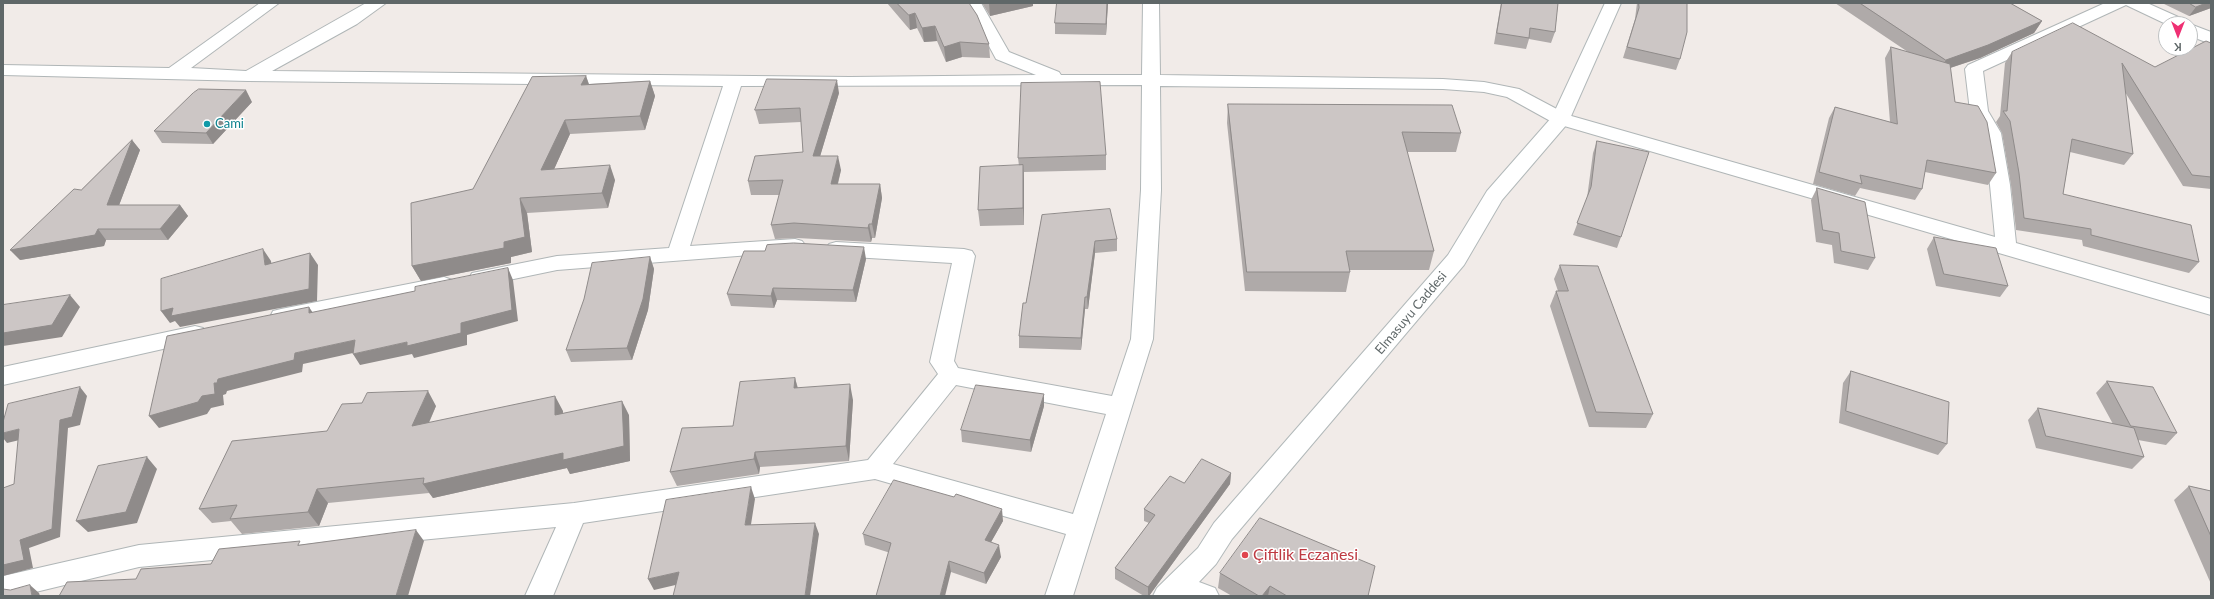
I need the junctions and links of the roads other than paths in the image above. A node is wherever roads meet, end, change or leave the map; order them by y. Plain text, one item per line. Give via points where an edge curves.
1 (271, 3) edge
2 (378, 3) edge
3 (970, 3) edge
4 (1151, 3) edge
5 (1613, 3) edge
6 (2119, 3) edge
7 (2133, 3) edge
8 (2161, 16) edge
9 (2198, 33) edge
10 (2211, 39) edge
11 (3, 70) edge
12 (173, 73) junction
13 (248, 76) junction
14 (734, 80) junction
15 (1062, 80) junction
16 (1150, 80) junction
17 (1561, 120) junction
18 (2006, 248) junction
19 (677, 255) junction
20 (2211, 307) edge
21 (259, 321) edge
22 (212, 330) edge
23 (951, 375) junction
24 (3, 376) edge
25 (1120, 408) junction
26 (875, 469) junction
27 (574, 514) junction
28 (1081, 527) junction
29 (3, 588) edge
30 (1172, 590) edge
31 (539, 596) edge
32 (1059, 596) edge
33 (1205, 596) edge

1 - 12 street
2 - 13 street
3 - 15 street via 977,8 1002,55
4 - 16 street
5 - 17 street, Elmasuyu Caddesi
6 - 18 street via 1974,69 1979,111 1991,133 2000,185
7 - 8 street
9 - 10 street
11 - 12 street
12 - 13 street
13 - 14 street
14 - 15 street
14 - 19 street
15 - 16 street
16 - 17 street via 1443,84 1484,87 1513,93
16 - 25 street via 1151,190 1142,339
17 - 18 street
17 - 30 street, Elmasuyu Caddesi via 1494,196 1456,260 1223,530 1207,556
18 - 20 street
19 - 21 street via 557,264
19 - 23 street via 797,246 964,256 942,362
22 - 24 street
23 - 25 street
23 - 26 street
25 - 28 street
26 - 27 street
26 - 28 street
27 - 29 street via 139,556
27 - 31 street
28 - 32 street
30 - 33 street

